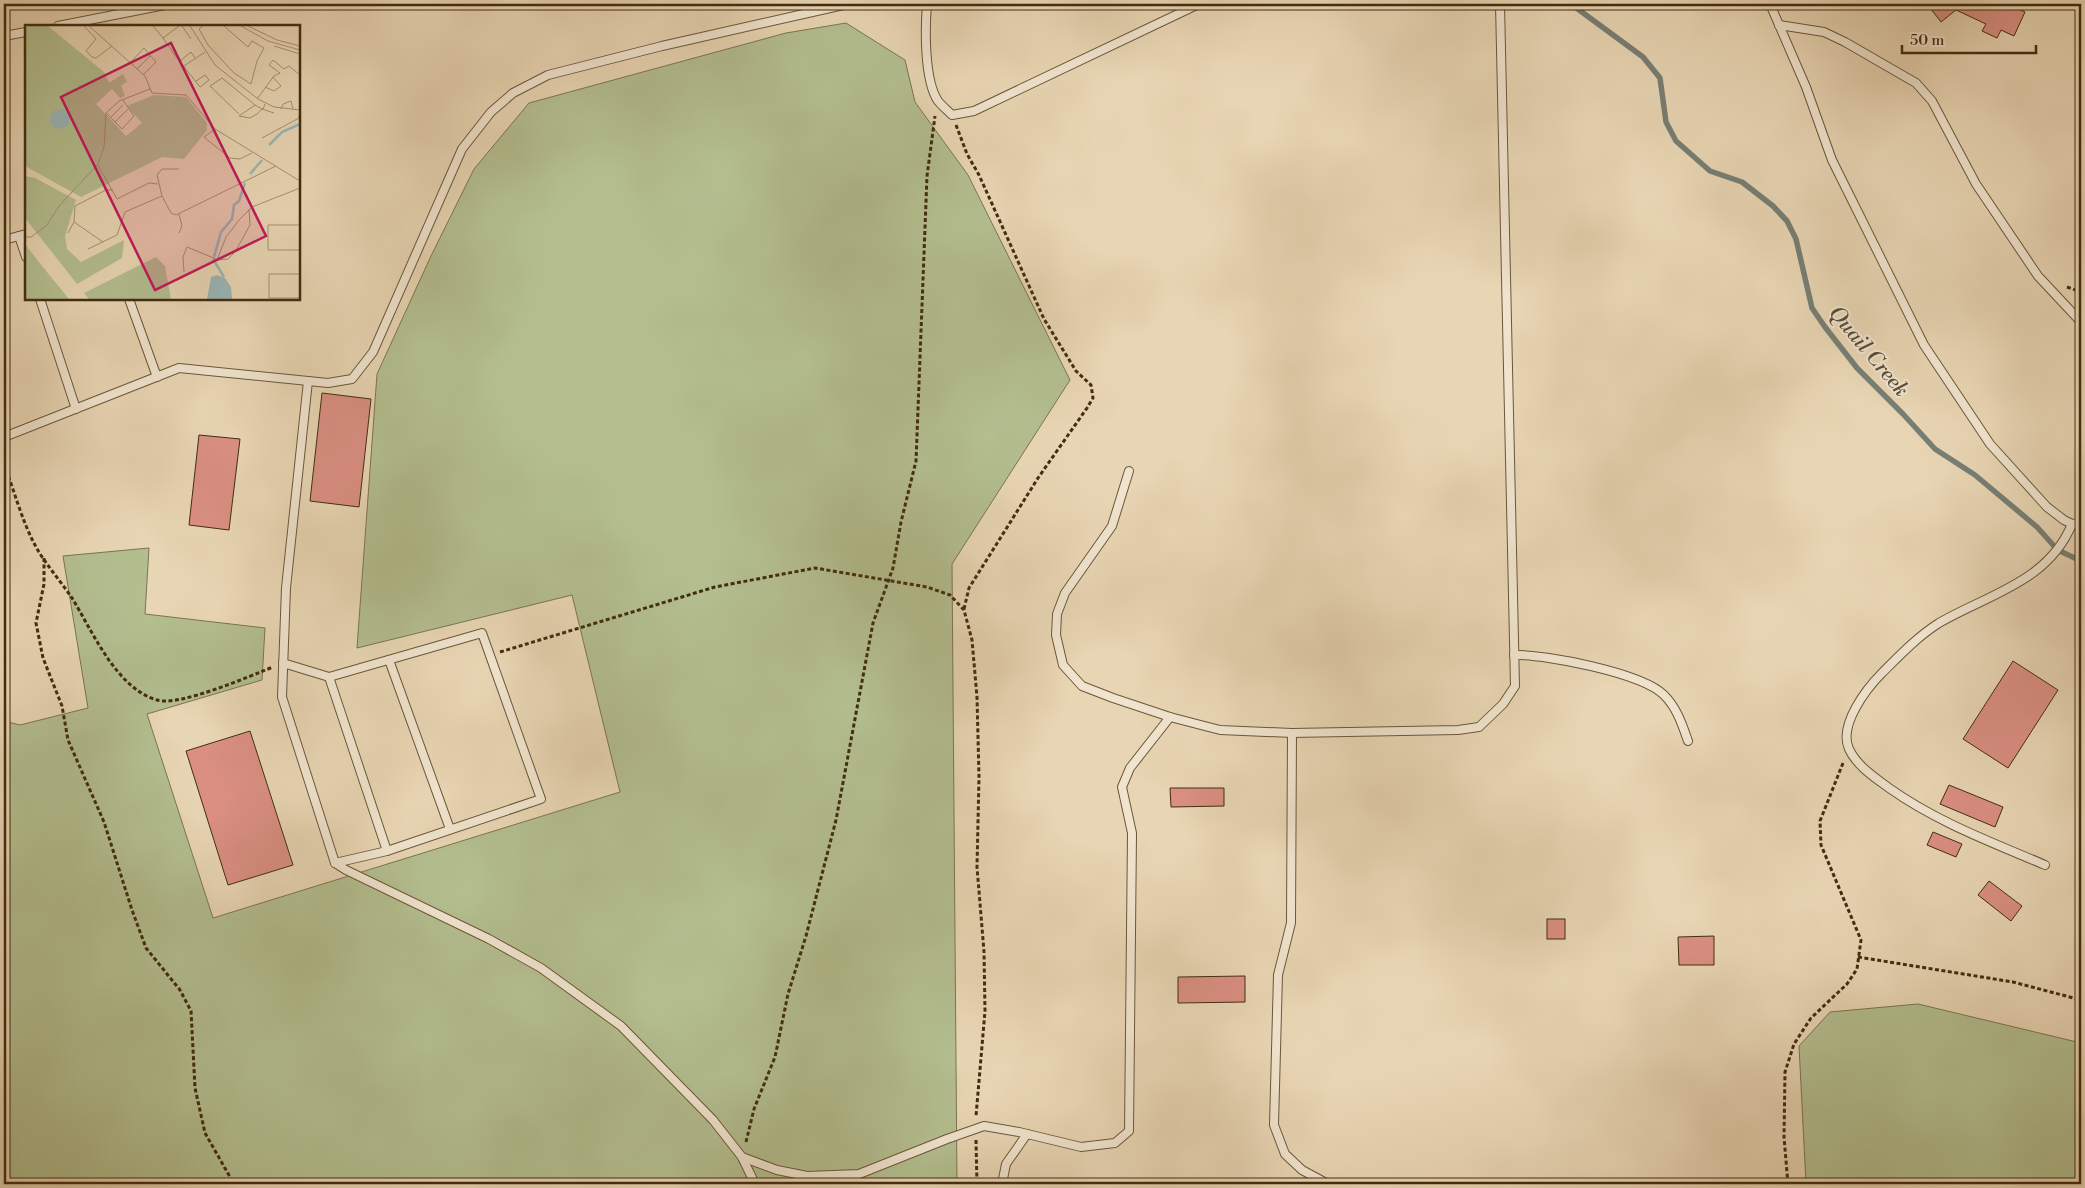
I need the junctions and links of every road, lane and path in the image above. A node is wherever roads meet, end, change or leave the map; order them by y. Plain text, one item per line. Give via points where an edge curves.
1 (170, 4) edge
2 (848, 4) edge
3 (928, 4) edge
4 (1199, 4) edge
5 (1500, 4) edge
6 (1770, 4) edge
7 (63, 25) edge
8 (1779, 25) junction
9 (25, 32) edge
10 (4, 36) edge
11 (938, 100) junction
12 (952, 115) junction
13 (23, 235) edge
14 (4, 240) edge
15 (25, 250) edge
16 (40, 300) edge
17 (129, 300) edge
18 (2081, 322) edge
19 (157, 377) junction
20 (308, 381) junction
21 (76, 409) junction
22 (4, 437) edge
23 (4, 464) edge
24 (1129, 471) dead end
25 (2081, 523) edge
26 (2072, 524) junction
27 (44, 558) junction
28 (888, 580) junction
29 (964, 610) junction
30 (490, 655) junction
31 (1514, 655) junction
32 (390, 660) junction
33 (283, 663) junction
34 (329, 677) junction
35 (1170, 717) junction
36 (1292, 733) junction
37 (1688, 742) dead end
38 (1848, 748) junction
39 (450, 829) junction
40 (387, 851) junction
41 (336, 863) junction
42 (2045, 865) dead end
43 (1858, 957) junction
44 (2081, 1000) edge
45 (975, 1129) junction
46 (1027, 1134) junction
47 (742, 1157) junction
48 (234, 1184) edge
49 (755, 1184) edge
50 (977, 1184) edge
51 (1002, 1184) edge
52 (1328, 1184) edge
53 (1788, 1184) edge

1 - 7 lane
2 - 20 lane via 548,75 513,93 491,112 462,149 373,352 352,379 328,383
3 - 11 lane via 925,29 928,71
4 - 12 lane via 974,111
5 - 31 lane
6 - 8 lane
8 - 18 lane via 1824,32 1916,83 1932,101 1976,184 2038,276
8 - 26 lane via 1832,160 1924,345 1990,444 2047,507
9 - 10 lane
11 - 12 lane
11 - 28 path via 927,176 916,461
12 - 29 path via 1044,319 1076,371 1091,385 1092,398 969,588
13 - 14 lane
13 - 15 lane
16 - 21 lane
17 - 19 lane
19 - 20 lane via 180,368
19 - 21 lane
20 - 33 lane via 286,588
21 - 22 lane
23 - 27 path via 35,545
24 - 35 lane via 1112,526 1065,593 1056,614 1056,636 1063,665 1082,686
25 - 26 lane
26 - 38 lane via 2066,539 2047,563 2028,577 1940,623 1915,640 1871,684 1856,707 1848,729
27 - 33 path via 97,642 130,686 158,701 200,695
27 - 48 path via 44,584 36,623 43,658 62,706 68,740 104,822 146,948 180,990 191,1011 195,1088 205,1133
28 - 29 path via 950,595
28 - 30 path via 815,568 715,587
28 - 47 path via 873,623 836,820 788,994 775,1057 754,1109
29 - 45 path via 972,640 977,697 977,867 984,952 985,1011
30 - 32 lane via 482,633
30 - 39 lane via 540,799
31 - 36 lane via 1515,686 1503,704 1478,727
31 - 37 lane via 1532,655 1619,673 1644,682 1663,694 1679,715
32 - 34 lane
32 - 39 lane
33 - 34 lane
33 - 41 lane via 282,697
34 - 40 lane
35 - 36 lane via 1220,730
35 - 46 lane via 1130,768 1122,787 1132,832 1129,1131 1115,1143 1081,1147
36 - 52 lane via 1291,923 1278,975 1274,1125 1285,1154 1302,1170
38 - 42 lane via 1866,772 1912,804 1947,824
38 - 43 path via 1820,821 1821,845 1861,940
39 - 40 lane
40 - 41 lane
41 - 47 lane via 542,968 621,1026 713,1120
43 - 44 path via 2012,982
43 - 53 path via 1857,969 1847,984 1811,1018 1794,1044 1784,1072
45 - 46 lane via 984,1126
45 - 47 lane via 858,1174 807,1176 777,1170
45 - 50 path
46 - 51 lane via 1006,1164
47 - 49 lane

